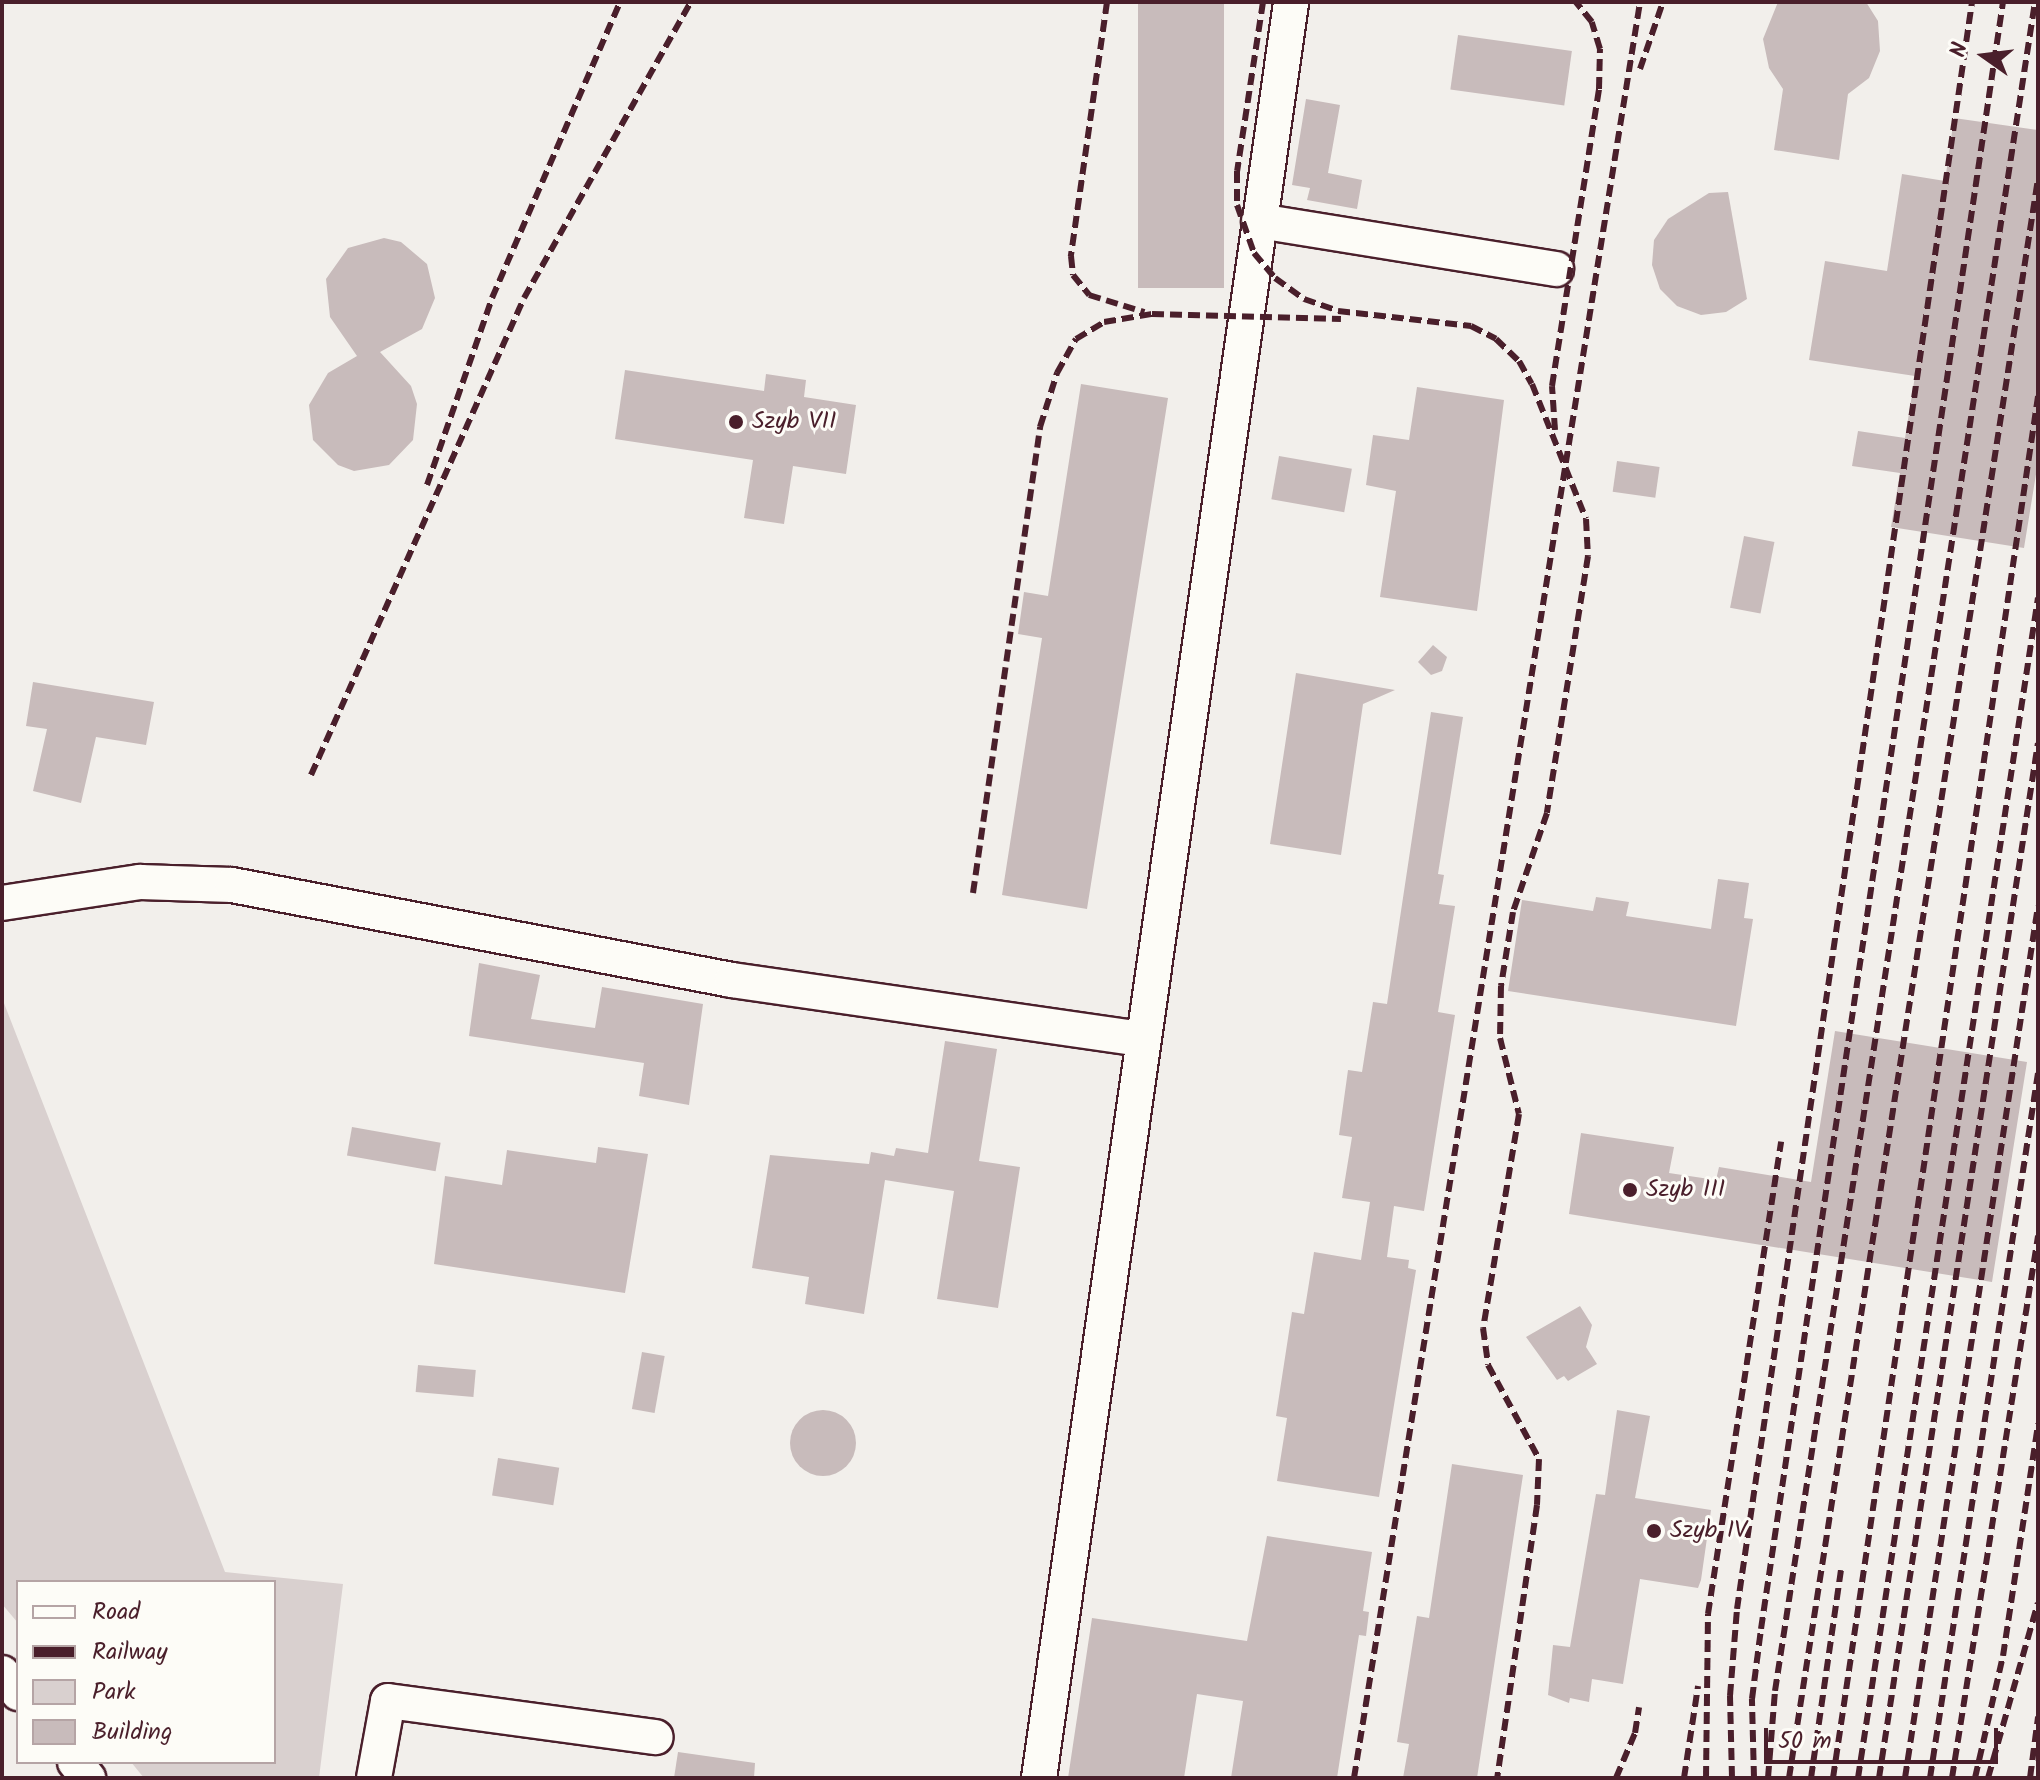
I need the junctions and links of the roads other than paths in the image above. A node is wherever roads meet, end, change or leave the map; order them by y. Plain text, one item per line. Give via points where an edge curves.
1 (1291, 2) edge
2 (1259, 221) junction
3 (1556, 269) dead end
4 (7, 902) edge
5 (1141, 1039) junction
6 (2, 1673) edge
7 (16, 1690) edge
8 (656, 1737) dead end
9 (374, 1778) edge
10 (1039, 1778) edge

1 - 2 street
2 - 3 street
2 - 5 street
4 - 5 street via 140,882 232,885 732,980
5 - 10 street
6 - 7 street
8 - 9 street via 388,1701

